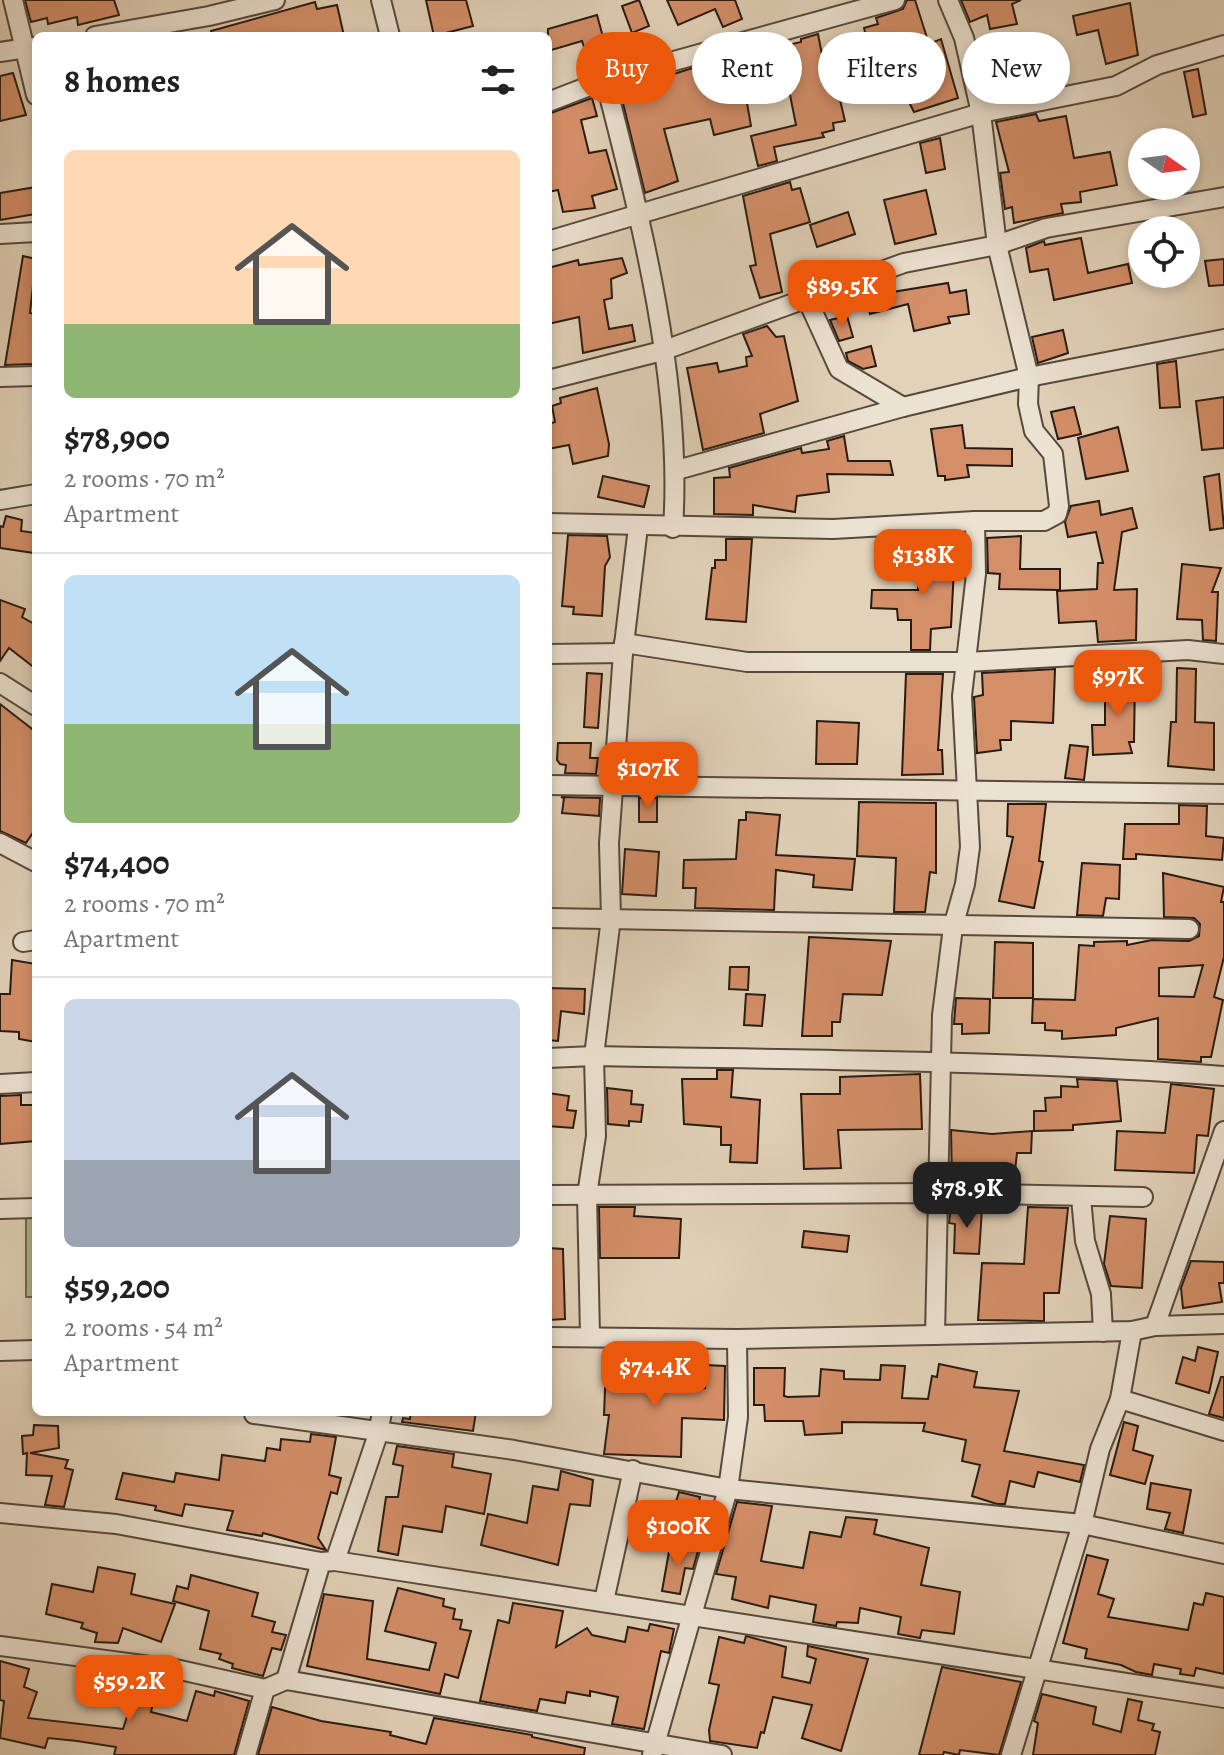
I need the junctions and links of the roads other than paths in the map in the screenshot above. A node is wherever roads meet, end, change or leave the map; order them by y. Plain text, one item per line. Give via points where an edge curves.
1 (13, 0) edge
2 (275, 0) edge
3 (381, 0) edge
4 (895, 0) edge
5 (948, 0) edge
6 (118, 32) edge
7 (389, 32) edge
8 (1224, 45) edge
9 (30, 47) edge
10 (0, 52) edge
11 (676, 60) edge
12 (576, 91) edge
13 (552, 100) edge
14 (611, 104) edge
15 (981, 113) junction
16 (1224, 197) edge
17 (639, 213) junction
18 (32, 232) edge
19 (0, 234) edge
20 (552, 240) edge
21 (997, 245) junction
22 (808, 301) junction
23 (1224, 339) edge
24 (662, 351) junction
25 (32, 376) edge
26 (0, 377) edge
27 (1029, 377) junction
28 (552, 379) edge
29 (903, 407) junction
30 (677, 470) junction
31 (32, 495) edge
32 (0, 500) edge
33 (975, 521) junction
34 (552, 523) edge
35 (638, 527) junction
36 (673, 528) junction
37 (623, 648) junction
38 (552, 654) edge
39 (1224, 654) edge
40 (966, 662) junction
41 (0, 683) edge
42 (32, 703) edge
43 (552, 785) edge
44 (615, 786) junction
45 (970, 790) junction
46 (1224, 794) edge
47 (0, 843) edge
48 (32, 860) edge
49 (552, 918) edge
50 (611, 918) junction
51 (953, 927) junction
52 (1189, 929) dead end
53 (594, 1056) junction
54 (552, 1058) edge
55 (944, 1063) junction
56 (1224, 1076) edge
57 (32, 1082) edge
58 (0, 1084) edge
59 (1224, 1131) edge
60 (1221, 1156) edge
61 (936, 1193) junction
62 (552, 1195) edge
63 (587, 1195) junction
64 (1143, 1197) dead end
65 (1081, 1198) junction
66 (32, 1208) edge
67 (0, 1209) edge
68 (1224, 1324) edge
69 (1155, 1326) junction
70 (1132, 1331) junction
71 (1103, 1332) junction
72 (590, 1335) junction
73 (935, 1335) junction
74 (552, 1337) edge
75 (737, 1339) junction
76 (32, 1350) edge
77 (0, 1351) edge
78 (1120, 1399) junction
79 (266, 1416) edge
80 (381, 1416) edge
81 (1224, 1431) edge
82 (378, 1434) junction
83 (633, 1470) junction
84 (728, 1489) junction
85 (0, 1513) edge
86 (1082, 1524) junction
87 (1224, 1554) edge
88 (328, 1561) junction
89 (604, 1601) junction
90 (690, 1618) junction
91 (0, 1646) edge
92 (1037, 1669) junction
93 (286, 1680) junction
94 (265, 1689) junction
95 (1224, 1698) edge
96 (653, 1750) edge
97 (246, 1755) edge
98 (722, 1755) edge
99 (1011, 1755) edge

1 - 9 street
2 - 6 street
3 - 7 street
4 - 11 street
5 - 15 street via 964,38
8 - 15 street via 1157,65 1116,86
9 - 10 street
12 - 13 street
14 - 17 street
15 - 17 street
15 - 21 street
16 - 21 street via 1046,228
17 - 20 street
17 - 24 street
18 - 19 street
21 - 22 street via 904,263
21 - 27 street
22 - 24 street
22 - 29 street via 839,369
23 - 27 street
24 - 28 street
24 - 30 street
25 - 26 street
27 - 29 street
27 - 33 street via 1034,431 1053,454 1057,514 1044,521
29 - 30 street
30 - 36 street
31 - 32 street
33 - 36 street via 833,529
33 - 40 street via 976,574
34 - 35 street
35 - 36 street
35 - 37 street
37 - 38 street
37 - 40 street via 747,662
37 - 44 street
39 - 40 street via 1188,650
40 - 45 street via 963,725
41 - 42 street
43 - 44 street
44 - 45 street
44 - 50 street via 609,843
45 - 46 street
45 - 51 street via 970,847
47 - 48 street
49 - 50 street
50 - 51 street
50 - 53 street
51 - 52 street
51 - 55 street via 942,1015
53 - 54 street
53 - 55 street
53 - 63 street via 596,1136
55 - 56 street
55 - 61 street
57 - 58 street
59 - 60 street
60 - 69 street
61 - 63 street
61 - 65 street
61 - 73 street
62 - 63 street
63 - 72 street
64 - 65 street
65 - 71 street via 1085,1241 1101,1294
66 - 67 street
68 - 69 street
69 - 70 street
70 - 71 street
70 - 78 street
71 - 73 street
72 - 74 street
72 - 75 street
73 - 75 street
75 - 84 street via 738,1417
76 - 77 street
78 - 81 street
78 - 86 street via 1100,1449
79 - 82 street
80 - 82 street
82 - 83 street
82 - 88 street
83 - 84 street
83 - 89 street
84 - 86 street
84 - 90 street
85 - 88 street via 116,1524
86 - 87 street
86 - 92 street
88 - 89 street
88 - 93 street
89 - 90 street
90 - 92 street
90 - 96 street
91 - 94 street via 180,1670
92 - 95 street
92 - 99 street
93 - 94 street
93 - 96 street
94 - 97 street
96 - 98 street

